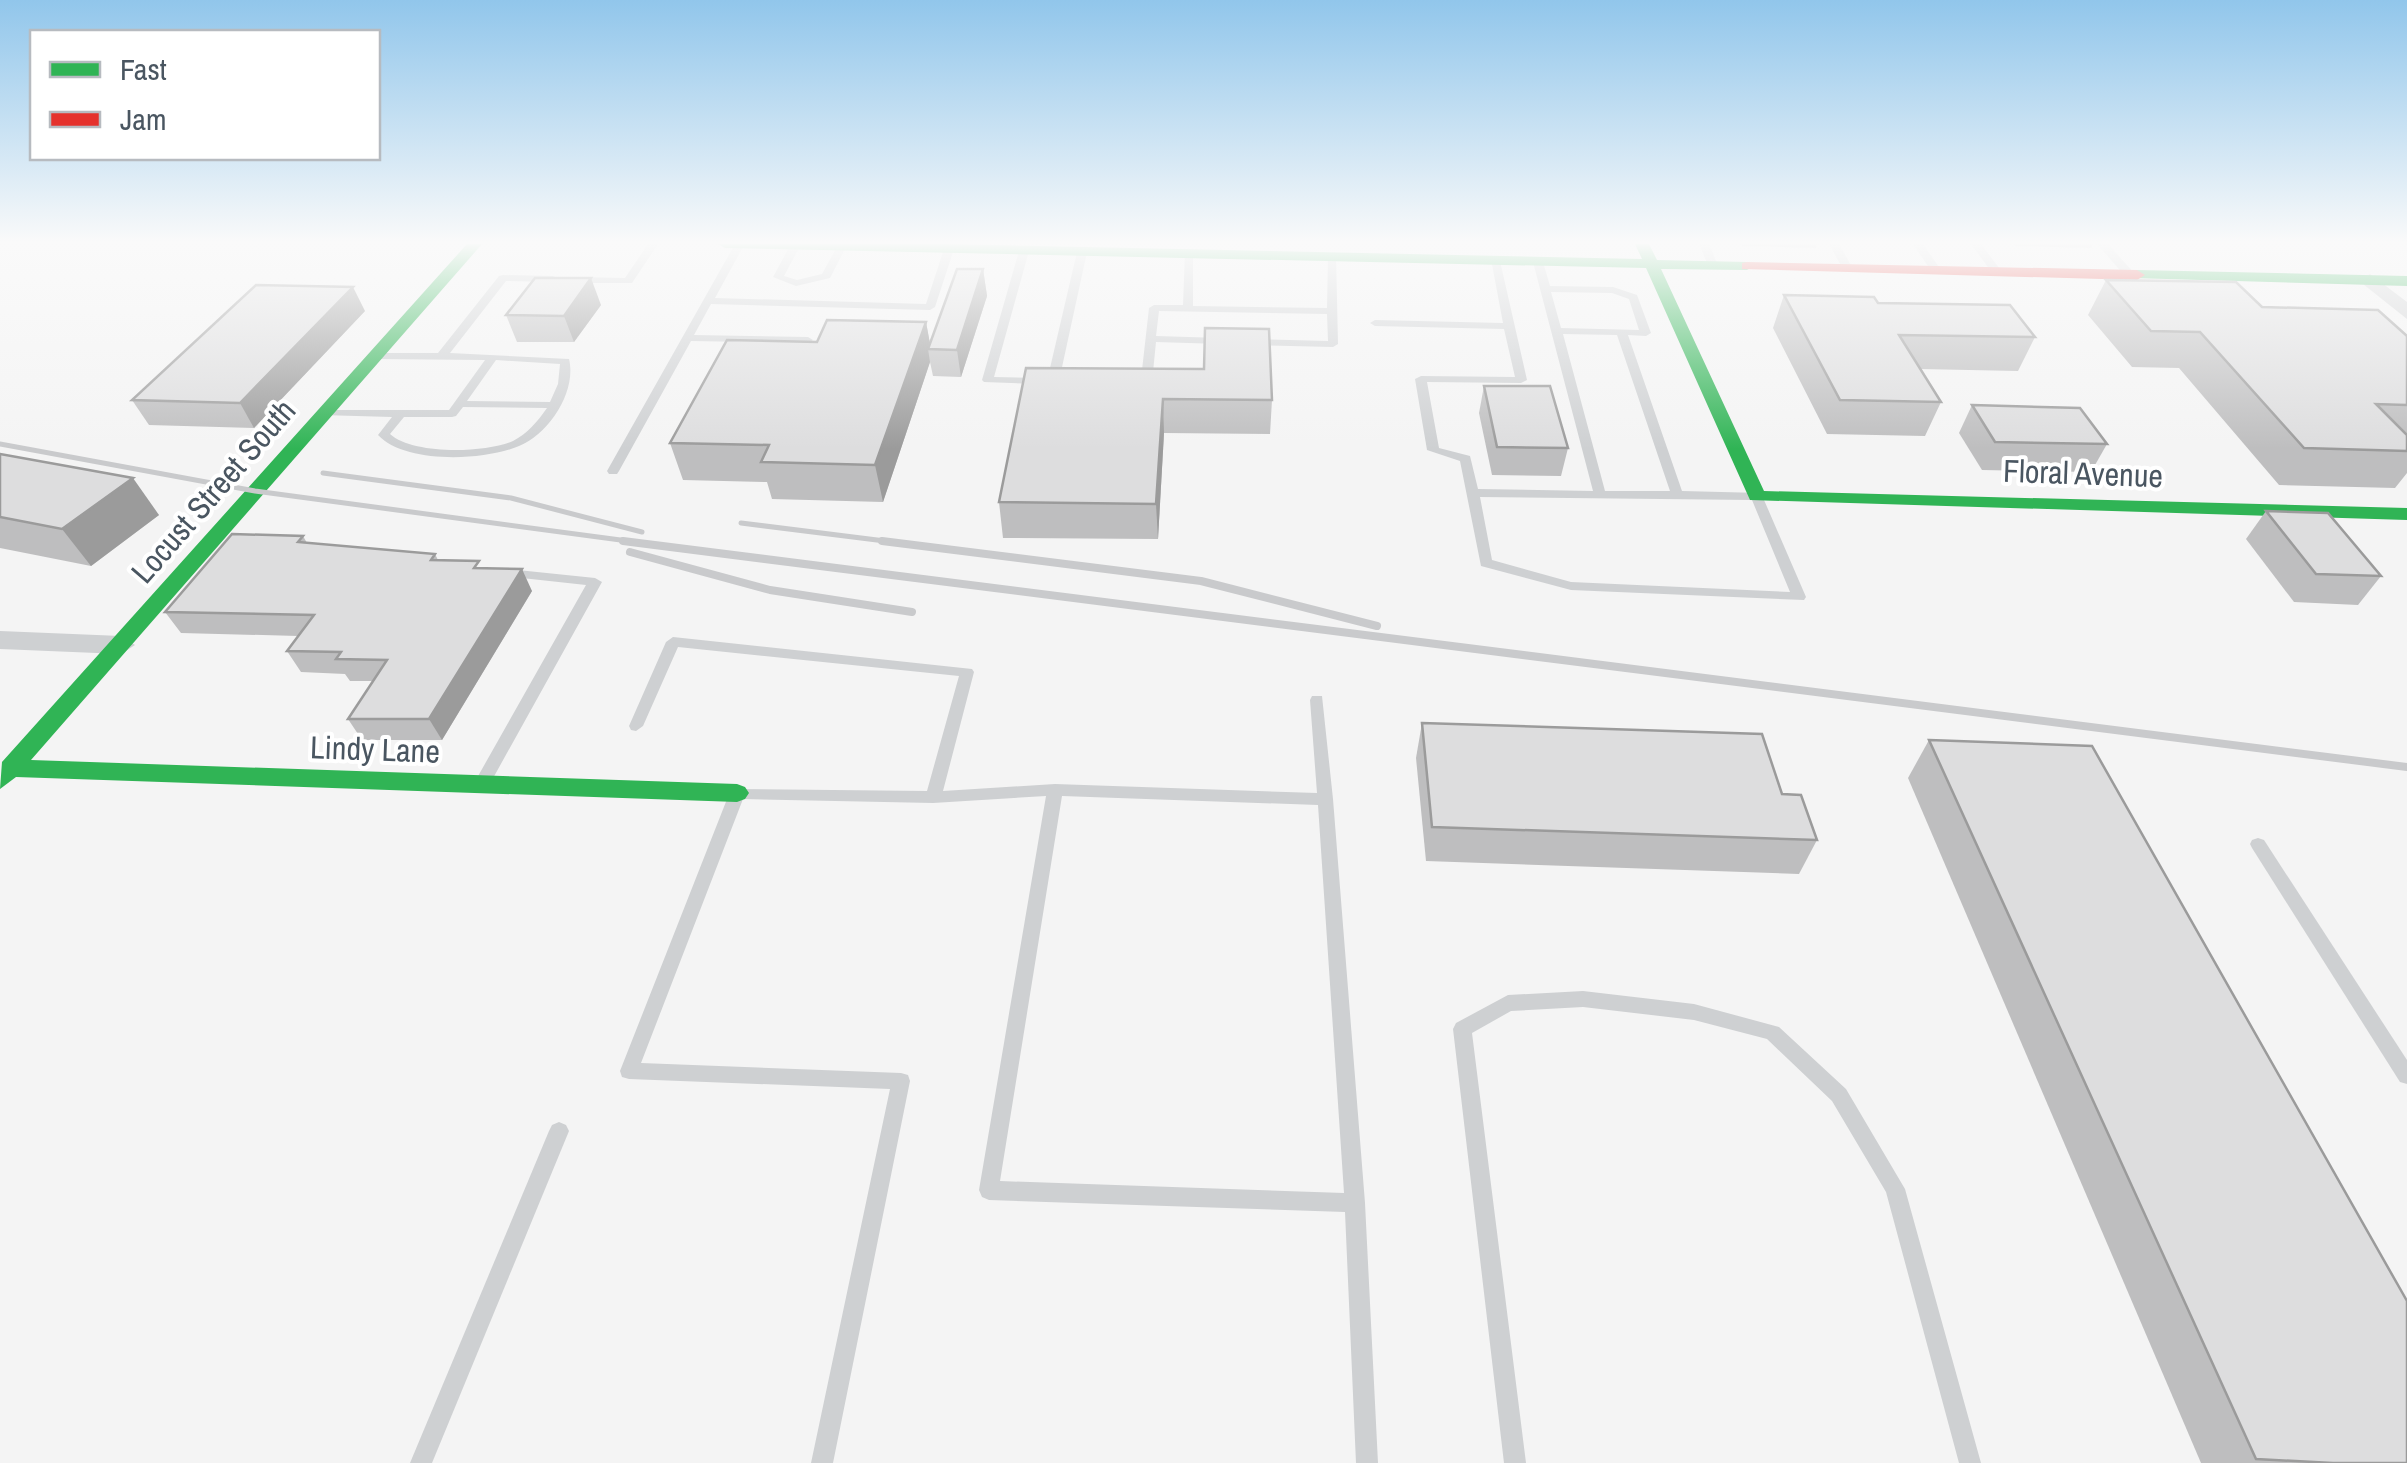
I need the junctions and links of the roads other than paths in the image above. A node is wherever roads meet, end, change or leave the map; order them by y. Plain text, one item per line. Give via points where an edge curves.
1 (415, 312) edge
2 (476, 312) edge
3 (703, 312) edge
4 (1007, 312) edge
5 (1068, 312) edge
6 (1153, 312) edge
7 (1332, 312) edge
8 (1507, 312) edge
9 (1551, 312) edge
10 (1639, 312) edge
11 (1673, 312) edge
12 (1375, 323) dead end
13 (1510, 326) junction
14 (1556, 330) junction
15 (1621, 332) junction
16 (1646, 333) junction
17 (1682, 333) junction
18 (690, 338) junction
19 (808, 340) edge
20 (1150, 340) junction
21 (376, 356) junction
22 (441, 357) junction
23 (493, 357) junction
24 (1053, 381) junction
25 (1072, 381) edge
26 (1127, 382) edge
27 (460, 404) junction
28 (552, 405) junction
29 (325, 413) junction
30 (400, 414) junction
31 (613, 471) dead end
32 (1474, 493) junction
33 (1600, 494) junction
34 (1677, 495) junction
35 (1757, 496) junction
36 (2407, 514) edge
37 (488, 570) edge
38 (0, 640) edge
39 (122, 645) junction
40 (1317, 700) dead end
41 (636, 726) dead end
42 (5, 774) edge
43 (481, 785) junction
44 (1055, 790) junction
45 (737, 793) junction
46 (933, 797) junction
47 (1325, 799) junction
48 (2258, 844) dead end
49 (2407, 1076) edge
50 (558, 1131) dead end
51 (1355, 1203) junction
52 (421, 1463) edge
53 (822, 1463) edge
54 (1367, 1463) edge
55 (1515, 1463) edge
56 (1970, 1463) edge

1 - 21 street, Locust Street South
2 - 22 lane
3 - 18 lane
4 - 24 lane via 988,380
5 - 24 lane
6 - 20 lane
7 - 20 lane via 1332,344
8 - 13 lane
9 - 14 lane
10 - 16 lane
11 - 17 street
12 - 13 lane
13 - 32 lane via 1521,380 1421,379 1432,450 1466,459
14 - 15 lane
14 - 33 lane
15 - 16 lane
15 - 34 lane
16 - 17 lane
17 - 35 street
18 - 19 lane
18 - 31 lane
20 - 26 lane via 1146,382
21 - 22 lane
21 - 29 street, Locust Street South
22 - 23 lane
23 - 27 lane
23 - 28 lane via 565,360 567,374
24 - 25 lane
27 - 28 lane
27 - 30 lane via 452,414
28 - 30 lane via 518,443 488,452 406,450 388,443 384,435
29 - 30 lane
29 - 39 street, Locust Street South via 230,533
32 - 33 lane
32 - 35 lane via 1486,563 1571,586 1799,597
33 - 34 lane
34 - 35 lane
35 - 36 street, Floral Avenue
37 - 43 lane via 595,582
38 - 39 street
39 - 42 street, Locust Street South
40 - 47 lane
41 - 46 lane via 674,642 968,672
42 - 43 street, Lindy Lane
43 - 45 street, Lindy Lane
44 - 46 lane
44 - 47 lane
44 - 51 lane via 989,1190
45 - 46 lane
45 - 53 lane via 629,1071 901,1081
47 - 51 lane
48 - 49 lane
50 - 52 lane
51 - 54 lane
55 - 56 lane via 1462,1029 1508,1003 1583,1000 1694,1012 1773,1033 1840,1095 1896,1189

